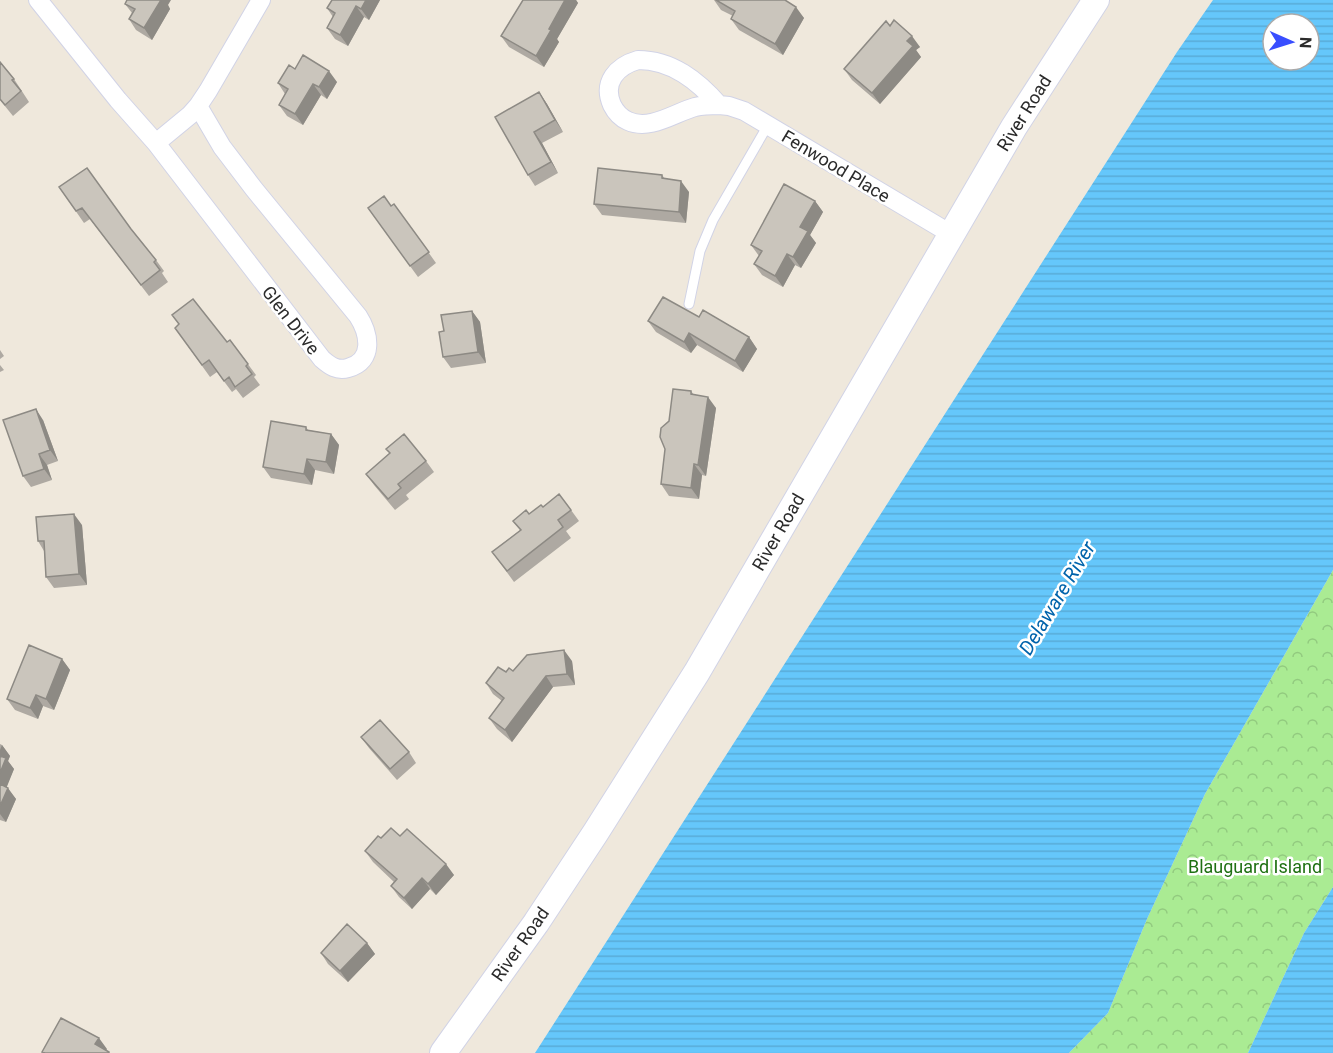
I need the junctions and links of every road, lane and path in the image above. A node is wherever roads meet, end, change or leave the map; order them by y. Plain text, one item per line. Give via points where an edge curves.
1 (38, 0) edge
2 (261, 0) edge
3 (1096, 0) edge
4 (719, 105) junction
5 (198, 106) junction
6 (768, 125) junction
7 (156, 143) junction
8 (951, 234) junction
9 (689, 304) dead end
10 (443, 1053) edge

1 - 7 street, Glen Drive
2 - 5 street
3 - 8 main road, River Road
4 - 4 street, Fenwood Place via 688,76 667,64 648,60 627,63 617,70 608,90 615,110 634,123 648,124 698,106
4 - 6 street, Fenwood Place via 744,111
5 - 7 street
5 - 7 street, Glen Drive via 247,181 358,316 367,338 362,362 344,369 332,368 322,359
6 - 8 street, Fenwood Place
6 - 9 lane via 713,220 700,251
8 - 10 main road, River Road via 697,672 536,923

